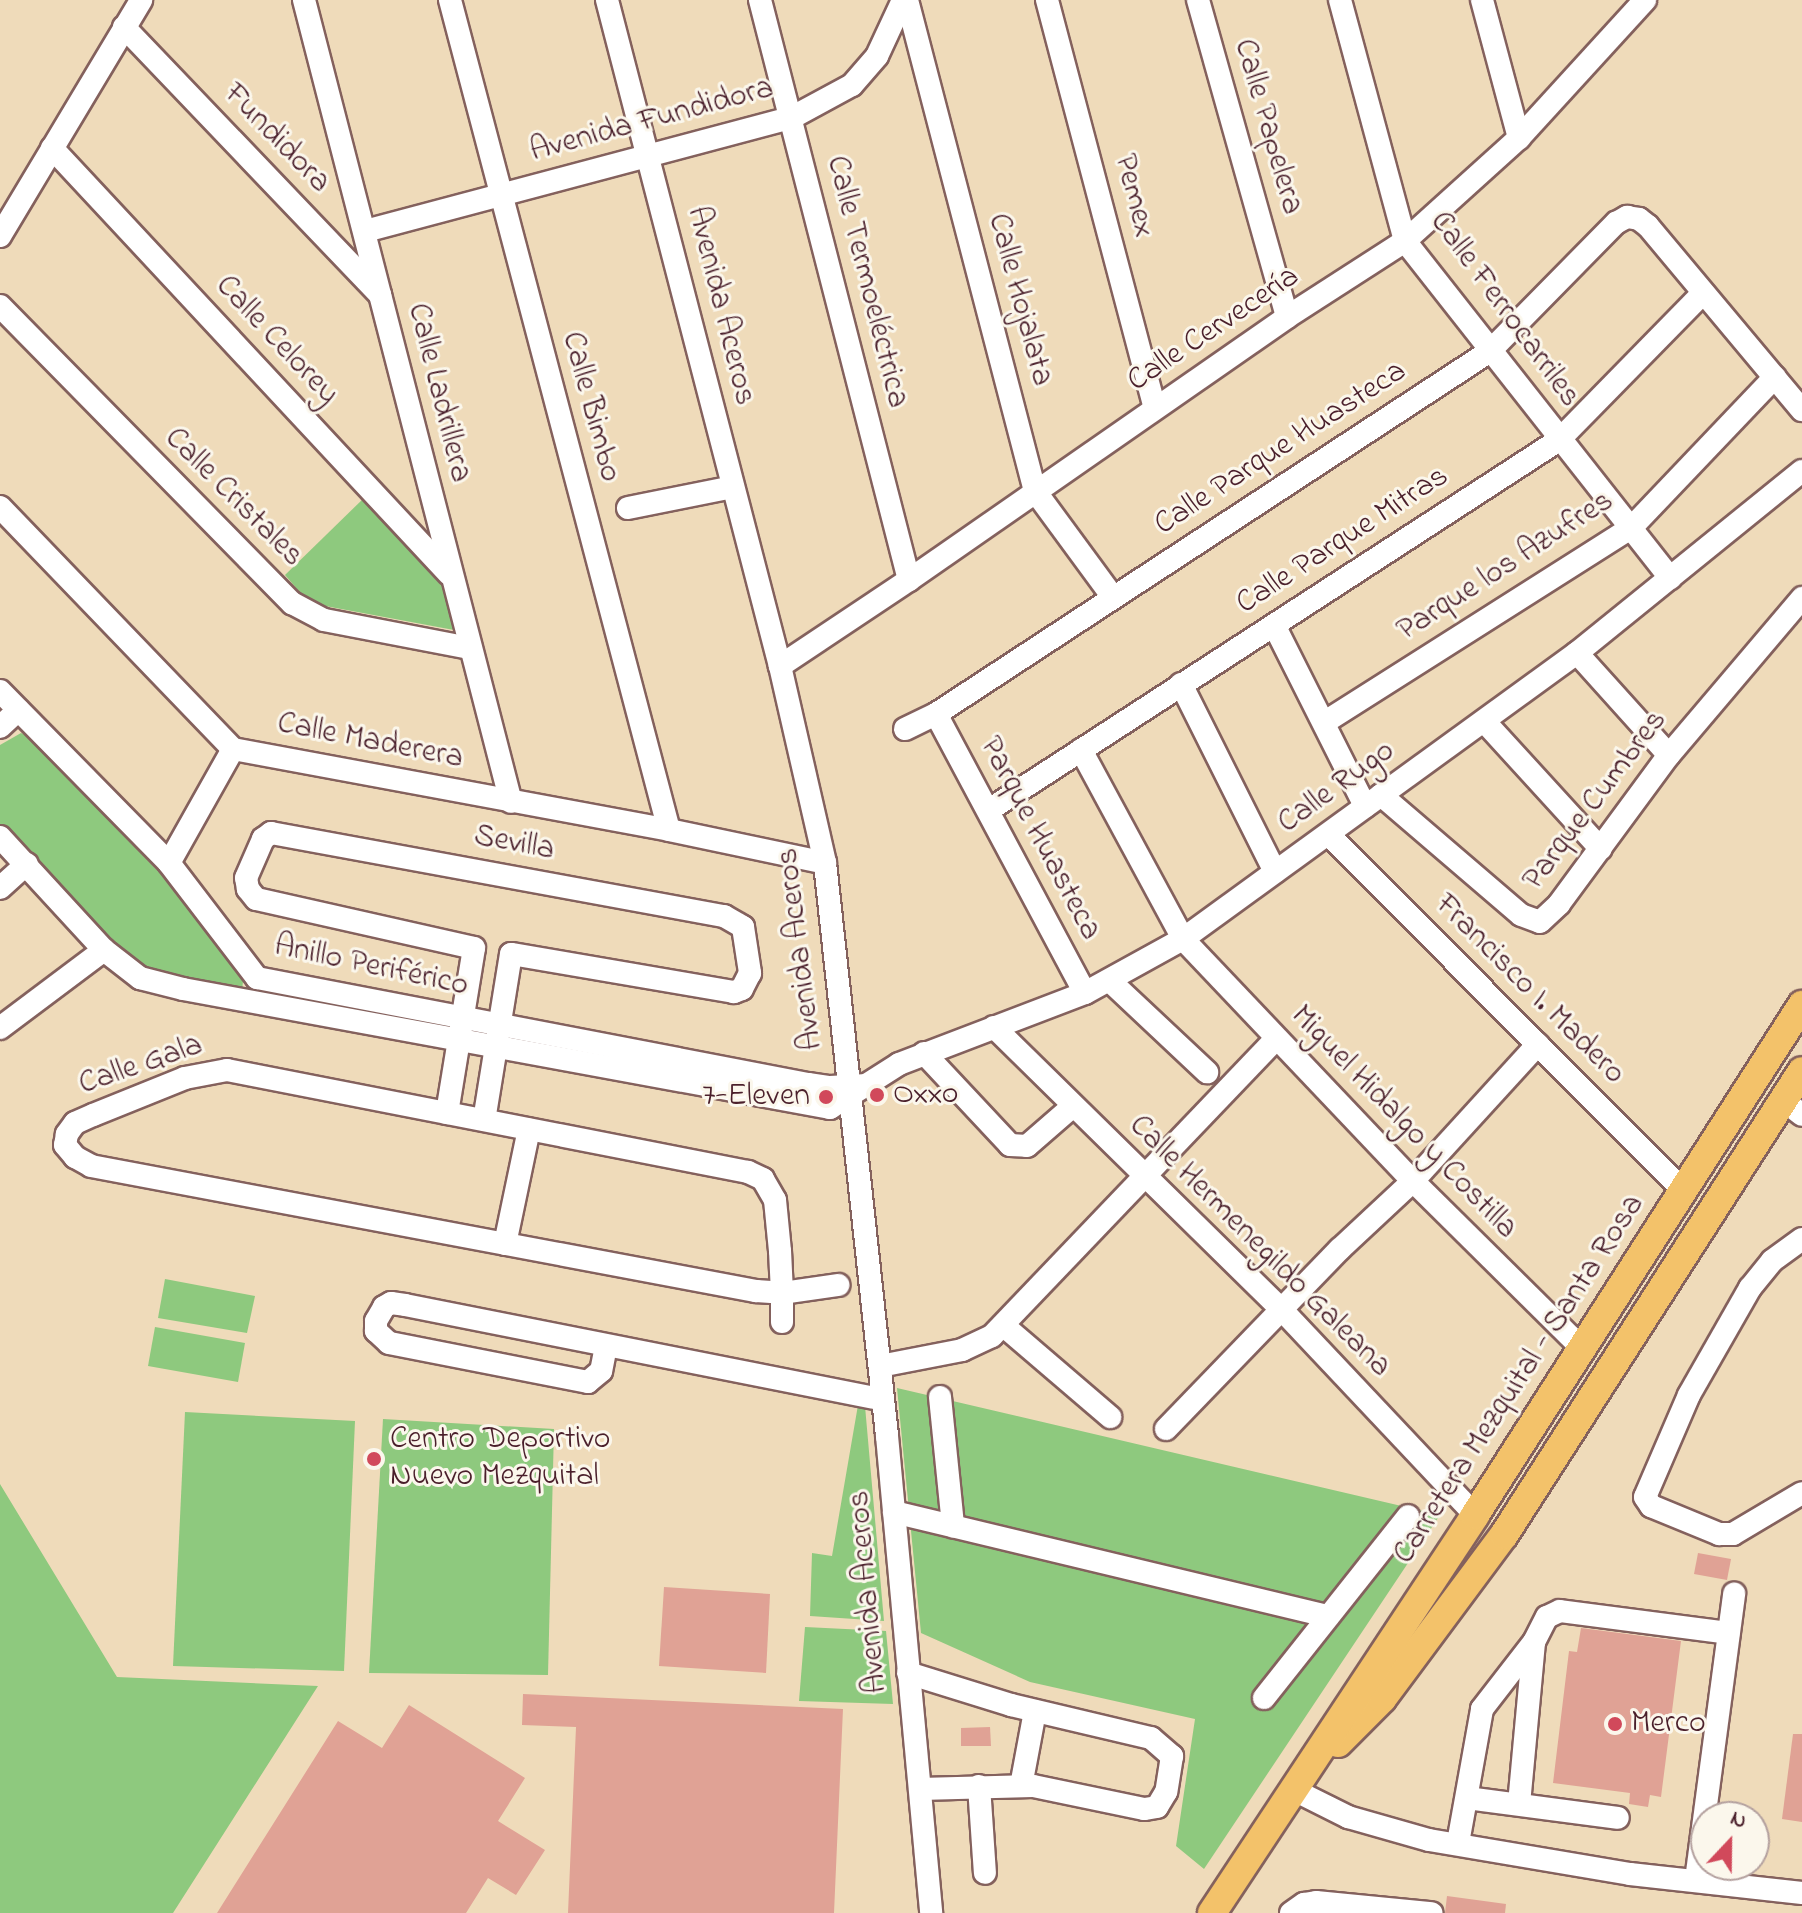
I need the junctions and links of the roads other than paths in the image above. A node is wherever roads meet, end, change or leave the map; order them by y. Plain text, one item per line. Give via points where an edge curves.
1 (141, 0) edge
2 (304, 0) edge
3 (450, 0) edge
4 (607, 0) edge
5 (760, 0) edge
6 (905, 0) edge
7 (1047, 0) edge
8 (1198, 0) edge
9 (1340, 0) edge
10 (1482, 0) edge
11 (1645, 0) edge
12 (1626, 9) edge
13 (124, 27) junction
14 (791, 118) junction
15 (1519, 138) junction
16 (52, 148) junction
17 (648, 157) junction
18 (500, 193) junction
19 (365, 231) junction
20 (0, 236) edge
21 (1405, 241) junction
22 (1703, 293) junction
23 (381, 296) junction
24 (0, 306) edge
25 (1287, 317) junction
26 (1490, 351) junction
27 (1775, 377) junction
28 (1155, 408) junction
29 (1802, 410) edge
30 (1559, 440) junction
31 (1802, 471) edge
32 (733, 487) junction
33 (1035, 491) junction
34 (0, 507) edge
35 (628, 508) dead end
36 (1632, 527) junction
37 (453, 578) junction
38 (1670, 578) junction
39 (909, 580) junction
40 (1112, 596) junction
41 (1802, 598) edge
42 (1274, 625) junction
43 (470, 648) junction
44 (1577, 653) junction
45 (780, 666) junction
46 (1181, 684) junction
47 (0, 691) edge
48 (18, 710) junction
49 (936, 714) junction
50 (1484, 721) junction
51 (1325, 722) junction
52 (0, 727) edge
53 (905, 729) dead end
54 (233, 749) junction
55 (1081, 750) junction
56 (1669, 755) junction
57 (1373, 801) junction
58 (511, 802) junction
59 (989, 810) junction
60 (669, 830) junction
61 (1330, 836) junction
62 (0, 837) edge
63 (1601, 849) junction
64 (169, 863) junction
65 (825, 863) junction
66 (27, 864) junction
67 (1275, 872) junction
68 (0, 888) edge
69 (1183, 939) junction
70 (104, 950) junction
71 (257, 978) junction
72 (1111, 982) junction
73 (1085, 993) junction
74 (250, 1000) junction
75 (1802, 1005) edge
76 (994, 1027) junction
77 (0, 1028) edge
78 (460, 1030) junction
79 (497, 1036) junction
80 (1276, 1039) junction
81 (1538, 1044) junction
82 (924, 1053) junction
83 (1802, 1071) edge
84 (1207, 1072) dead end
85 (856, 1088) junction
86 (1073, 1106) junction
87 (1793, 1107) edge
88 (447, 1113) junction
89 (484, 1120) junction
90 (529, 1129) junction
91 (1145, 1177) junction
92 (1413, 1181) junction
93 (1683, 1190) junction
94 (1802, 1239) edge
95 (505, 1244) junction
96 (838, 1285) dead end
97 (782, 1293) junction
98 (1283, 1311) junction
99 (782, 1322) dead end
100 (1004, 1326) junction
101 (606, 1346) junction
102 (1582, 1348) junction
103 (880, 1366) junction
104 (940, 1397) dead end
105 (883, 1400) junction
106 (1110, 1417) dead end
107 (1166, 1429) dead end
108 (1802, 1493) edge
109 (894, 1512) junction
110 (1475, 1515) junction
111 (1408, 1516) dead end
112 (953, 1526) junction
113 (1734, 1594) dead end
114 (1328, 1616) junction
115 (1729, 1633) junction
116 (1534, 1642) junction
117 (908, 1673) junction
118 (1264, 1698) dead end
119 (1035, 1711) junction
120 (979, 1786) junction
121 (1021, 1786) junction
122 (920, 1789) junction
123 (1292, 1789) junction
124 (1467, 1798) junction
125 (1707, 1801) edge
126 (1519, 1804) junction
127 (1618, 1818) dead end
128 (1458, 1843) junction
129 (985, 1873) dead end
130 (1690, 1879) edge
131 (1704, 1881) edge
132 (1802, 1893) edge
133 (931, 1913) edge
134 (1212, 1913) edge
135 (1291, 1913) edge
136 (1431, 1913) edge

1 - 13 street
2 - 19 street, Calle Ladrillera
3 - 18 street, Calle Bimbo
4 - 17 street, Avenida Aceros
5 - 14 street, Calle Termoeléctrica
6 - 14 street, Avenida Fundidora via 877,56 852,85
6 - 33 street, Calle Hojalata
7 - 28 street, Pemex
8 - 25 street, Calle Papelera
9 - 21 street, Calle Ferrocarriles
10 - 15 street
11 - 12 street, Calle Cervecería
12 - 15 street, Calle Cervecería
13 - 16 street
13 - 23 street, Fundidora
14 - 17 street, Avenida Fundidora
14 - 39 street, Calle Termoeléctrica
15 - 21 street, Calle Cervecería
16 - 20 street
16 - 37 street, Calle Celorey
17 - 18 street, Avenida Fundidora
17 - 32 street, Avenida Aceros
18 - 19 street, Avenida Fundidora
18 - 60 street, Calle Bimbo
19 - 23 street, Calle Ladrillera
21 - 25 street, Calle Cervecería
21 - 26 street, Calle Ferrocarriles
22 - 26 street, Calle Parque Huasteca via 1639,219 1627,217
22 - 27 street
22 - 30 street, Calle Parque Mitras
23 - 37 street, Calle Ladrillera
24 - 43 street, Calle Cristales via 292,603 324,620
25 - 28 street, Calle Cervecería
26 - 30 street, Calle Ferrocarriles
26 - 40 street, Calle Parque Huasteca
27 - 29 street
27 - 36 street, Parque los Azufres
28 - 33 street, Calle Cervecería
30 - 36 street, Calle Ferrocarriles
30 - 42 street, Calle Parque Mitras
31 - 38 street, Calle Rugo
32 - 35 street
32 - 45 street, Avenida Aceros
33 - 39 street, Calle Cervecería
33 - 40 street, Calle Hojalata
34 - 54 street, Calle Maderera
36 - 38 street, Calle Ferrocarriles
36 - 51 street, Parque los Azufres
37 - 43 street, Calle Ladrillera
38 - 44 street, Calle Rugo
39 - 45 street, Calle Cervecería
40 - 49 street, Calle Parque Huasteca
41 - 56 street, Parque Cumbres
42 - 46 street, Calle Parque Mitras
42 - 51 street
43 - 58 street, Calle Ladrillera
44 - 50 street, Calle Rugo
44 - 56 street
45 - 65 street, Avenida Aceros
46 - 55 street, Calle Parque Mitras
46 - 67 street
47 - 48 street, Anillo Periférico
48 - 52 street
48 - 64 street, Anillo Periférico
49 - 53 street, Calle Parque Huasteca
49 - 59 street, Parque Huasteca
50 - 57 street, Calle Rugo
50 - 63 street
51 - 57 street
54 - 58 street, Calle Maderera
54 - 64 street
55 - 59 street, Calle Parque Mitras
55 - 69 street, Miguel Hidalgo y Costilla
56 - 63 street, Parque Cumbres
57 - 61 street, Calle Rugo
57 - 63 street, Parque Cumbres via 1521,915 1540,922
58 - 60 street, Calle Maderera
59 - 73 street, Parque Huasteca
60 - 65 street, Calle Maderera
61 - 67 street, Calle Rugo
61 - 81 street, Francisco I. Madero
62 - 66 street, Anillo Periférico
64 - 71 street, Anillo Periférico
65 - 85 street, Avenida Aceros
66 - 68 street
66 - 70 street, Anillo Periférico
67 - 69 street, Calle Rugo
69 - 72 street, Calle Rugo
69 - 80 street, Miguel Hidalgo y Costilla
70 - 74 street, Anillo Periférico via 140,978
70 - 77 street
71 - 74 street
71 - 78 street, Anillo Periférico
72 - 73 street, Calle Rugo
72 - 84 street
73 - 76 street, Calle Rugo
74 - 78 street, Anillo Periférico
75 - 93 main road, Carretera Mezquital - Santa Rosa
76 - 82 street, Calle Rugo
76 - 86 street, Calle Hermenegildo Galeana
78 - 79 street, Anillo Periférico
78 - 79 street, Sevilla via 474,948 256,899 246,878 263,839 280,832 724,916 743,927 750,973 742,989 734,992 511,954
78 - 88 street
79 - 85 street, Anillo Periférico via 738,1081
79 - 89 street
80 - 91 street
80 - 92 street, Miguel Hidalgo y Costilla
81 - 92 street
81 - 93 street, Francisco I. Madero
82 - 85 street, Calle Rugo
82 - 86 street via 1010,1145 1027,1146
83 - 87 main road, Carretera Mezquital - Santa Rosa
85 - 103 street, Avenida Aceros
86 - 91 street, Calle Hermenegildo Galeana
87 - 123 main road, Carretera Mezquital - Santa Rosa via 1504,1535 1382,1699
88 - 89 street, Calle Gala
88 - 95 street, Calle Gala via 227,1070 206,1072 75,1123 65,1145 91,1166
89 - 90 street, Calle Gala
90 - 95 street
90 - 97 street, Calle Gala via 763,1179 775,1200
91 - 98 street, Calle Hermenegildo Galeana
91 - 100 street
92 - 98 street
92 - 102 street, Miguel Hidalgo y Costilla
93 - 102 main road, Carretera Mezquital - Santa Rosa
94 - 108 street via 1772,1261 1750,1288 1689,1395 1645,1497 1651,1506 1719,1534 1733,1534
95 - 97 street, Calle Gala
96 - 97 street, Calle Gala
97 - 99 street, Calle Gala
98 - 107 street
98 - 110 street, Calle Hermenegildo Galeana
100 - 103 street via 962,1350
100 - 106 street
101 - 101 street via 391,1303 376,1321 376,1331 389,1343 588,1382 601,1371
101 - 105 street
102 - 110 main road, Carretera Mezquital - Santa Rosa
103 - 105 street, Avenida Aceros
104 - 112 street
105 - 109 street, Avenida Aceros
109 - 112 street
109 - 117 street, Avenida Aceros
110 - 123 main road, Carretera Mezquital - Santa Rosa
111 - 114 street
112 - 114 street
113 - 115 street
114 - 118 street
115 - 116 street via 1560,1611 1547,1617
115 - 125 street
116 - 124 street via 1482,1709
116 - 126 street
117 - 119 street
117 - 122 street, Avenida Aceros
119 - 121 street
119 - 121 street via 1151,1738 1172,1756 1171,1771 1157,1807 1144,1809
120 - 121 street
120 - 122 street
120 - 129 street
122 - 133 street, Avenida Aceros
123 - 128 street via 1385,1830
123 - 134 main road, Carretera Mezquital - Santa Rosa
124 - 126 street
124 - 128 street
126 - 127 street
128 - 130 street
131 - 132 street
135 - 136 street via 1316,1902

